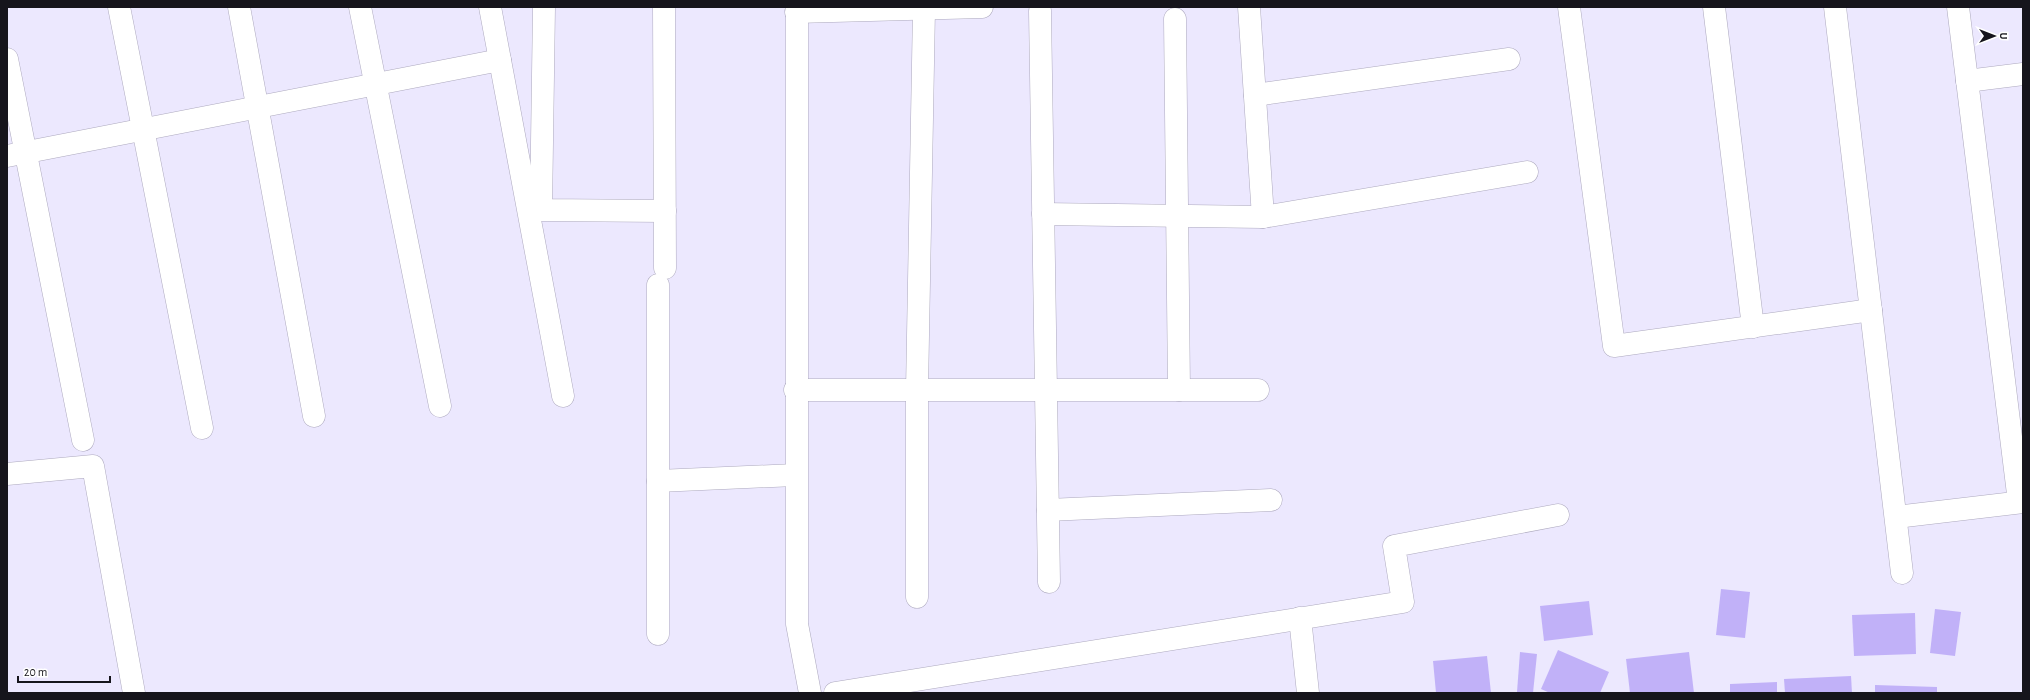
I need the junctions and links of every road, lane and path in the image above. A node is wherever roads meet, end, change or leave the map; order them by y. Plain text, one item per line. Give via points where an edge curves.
1 (119, 7) edge
2 (239, 7) edge
3 (360, 7) edge
4 (490, 7) edge
5 (544, 7) edge
6 (664, 7) edge
7 (982, 7) edge
8 (1249, 7) edge
9 (1569, 7) edge
10 (1714, 7) edge
11 (1835, 7) edge
12 (1958, 7) edge
13 (924, 9) junction
14 (796, 10) edge
15 (1040, 11) dead end
16 (1175, 19) dead end
17 (7, 59) edge
18 (1509, 59) dead end
19 (500, 60) junction
20 (2023, 74) edge
21 (1967, 81) junction
22 (376, 84) junction
23 (1255, 96) junction
24 (257, 107) junction
25 (143, 129) junction
26 (16, 154) edge
27 (1527, 172) dead end
28 (665, 211) junction
29 (1043, 214) junction
30 (1177, 216) junction
31 (1263, 217) junction
32 (1871, 310) junction
33 (1753, 327) junction
34 (796, 390) junction
35 (917, 390) junction
36 (1046, 390) junction
37 (1179, 390) junction
38 (1258, 390) dead end
39 (563, 396) dead end
40 (440, 406) dead end
41 (314, 416) dead end
42 (202, 428) dead end
43 (83, 440) dead end
44 (7, 474) edge
45 (796, 475) junction
46 (658, 480) junction
47 (1271, 500) dead end
48 (2021, 502) edge
49 (1048, 510) junction
50 (1558, 515) dead end
51 (1896, 517) junction
52 (1902, 573) dead end
53 (1049, 582) dead end
54 (917, 597) dead end
55 (1300, 618) junction
56 (658, 634) dead end
57 (134, 693) edge
58 (810, 693) edge
59 (835, 693) edge
60 (1308, 693) edge

1 - 25 street
2 - 24 street
3 - 22 street
4 - 19 street
5 - 28 street via 541,210
6 - 28 street
7 - 13 street
8 - 23 street
9 - 33 street via 1614,346
10 - 33 street
11 - 32 street
12 - 21 street
13 - 14 street
13 - 35 street
14 - 34 street
15 - 29 street
16 - 30 street
17 - 26 street
18 - 23 street
19 - 22 street
19 - 39 street
20 - 21 street
21 - 48 street
22 - 24 street
22 - 40 street
23 - 31 street
24 - 25 street
24 - 41 street
25 - 26 street
25 - 42 street
26 - 43 street
27 - 31 street
28 - 46 street via 661,277
29 - 30 street
29 - 36 street
30 - 31 street
30 - 37 street
32 - 33 street
32 - 51 street
34 - 35 street
34 - 45 street
35 - 36 street
35 - 54 street
36 - 37 street
36 - 49 street
37 - 38 street
44 - 57 street via 93,466
45 - 46 street
45 - 58 street via 797,624
46 - 56 street
47 - 49 street
48 - 51 street
49 - 53 street
50 - 55 street via 1394,546 1403,602
51 - 52 street
55 - 59 street
55 - 60 street

